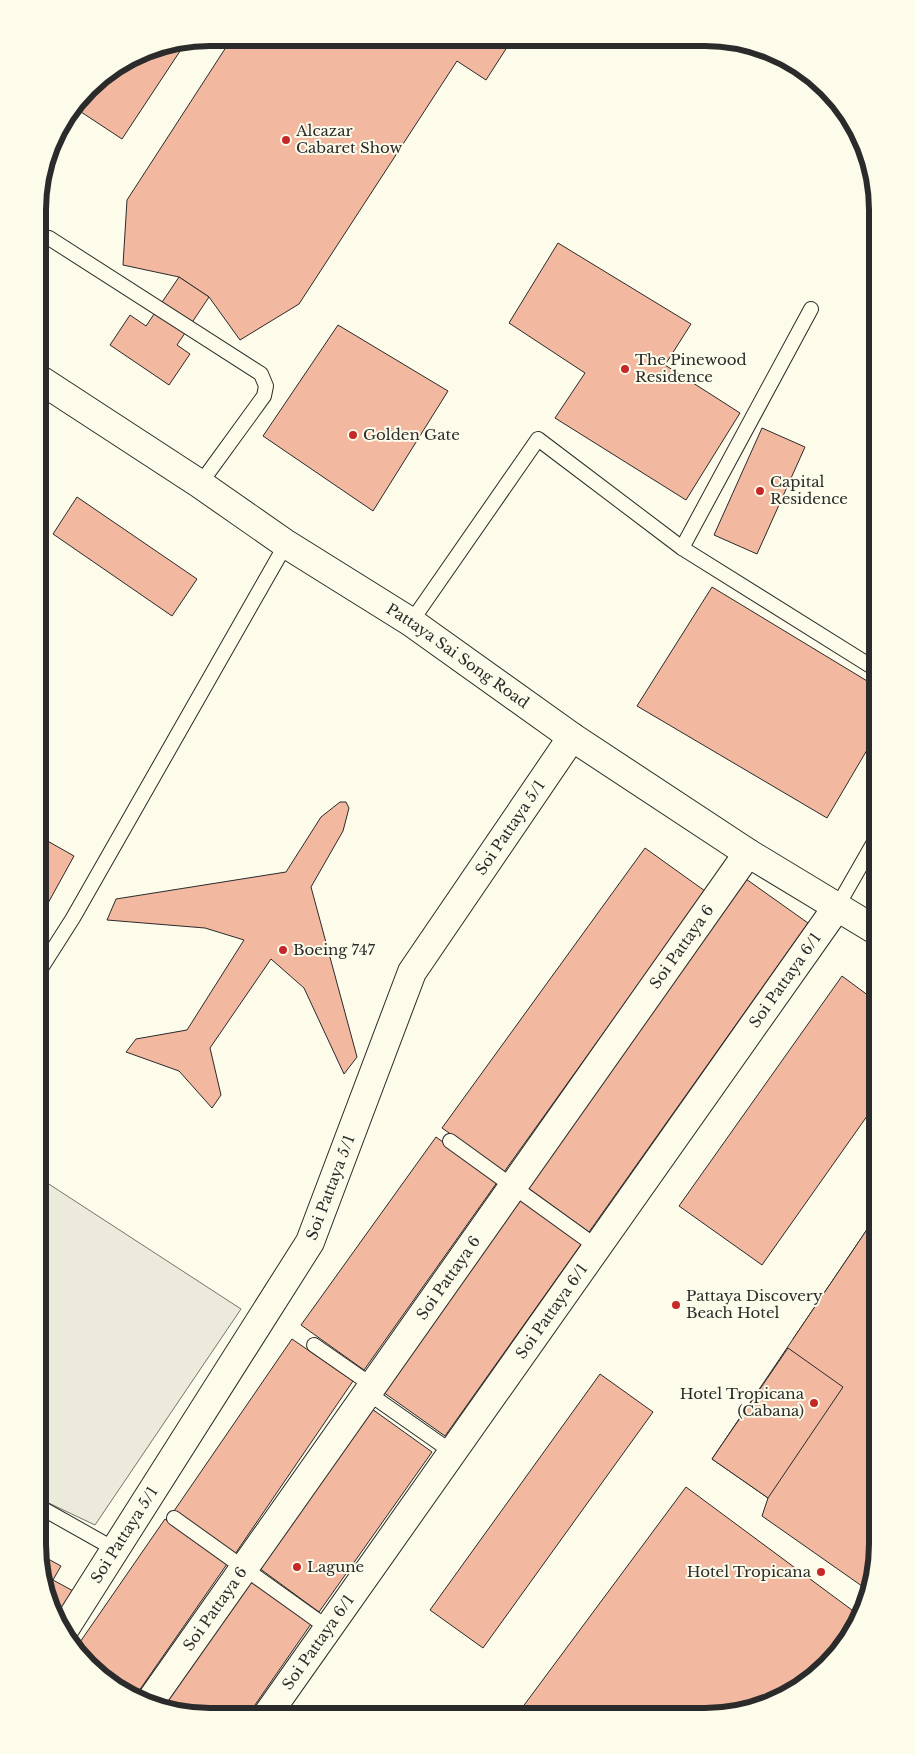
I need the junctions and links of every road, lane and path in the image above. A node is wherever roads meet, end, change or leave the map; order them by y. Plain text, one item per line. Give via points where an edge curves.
1 (49, 238) dead end
2 (812, 309) dead end
3 (46, 384) edge
4 (200, 484) junction
5 (286, 544) junction
6 (682, 548) junction
7 (411, 622) junction
8 (869, 665) edge
9 (572, 737) junction
10 (869, 852) edge
11 (748, 853) junction
12 (837, 908) junction
13 (868, 926) edge
14 (46, 960) edge
15 (450, 1141) dead end
16 (513, 1186) junction
17 (597, 1246) junction
18 (314, 1345) dead end
19 (370, 1389) junction
20 (452, 1452) junction
21 (46, 1511) edge
22 (174, 1518) dead end
23 (116, 1550) junction
24 (244, 1568) junction
25 (68, 1624) edge
26 (328, 1628) junction
27 (153, 1697) edge
28 (272, 1708) edge

1 - 4 lane via 261,374 266,386 264,396
2 - 6 lane
3 - 4 street, Pattaya Sai Song Road
4 - 5 street, Pattaya Sai Song Road
5 - 7 street, Pattaya Sai Song Road
5 - 14 lane
6 - 7 lane via 538,439
6 - 8 lane
7 - 9 street, Pattaya Sai Song Road
9 - 11 street, Pattaya Sai Song Road
9 - 23 street, Soi Pattaya 5/1 via 412,972 310,1242
10 - 12 lane
11 - 12 street, Pattaya Sai Song Road
11 - 16 street, Soi Pattaya 6
12 - 13 street, Pattaya Sai Song Road
12 - 17 street, Soi Pattaya 6/1
15 - 16 lane
16 - 17 lane
16 - 19 street, Soi Pattaya 6
17 - 20 street, Soi Pattaya 6/1
18 - 19 lane
19 - 20 lane
19 - 24 street, Soi Pattaya 6
20 - 26 street, Soi Pattaya 6/1
21 - 23 lane
22 - 24 lane
23 - 25 street, Soi Pattaya 5/1
24 - 26 lane
24 - 27 street, Soi Pattaya 6
26 - 28 street, Soi Pattaya 6/1

